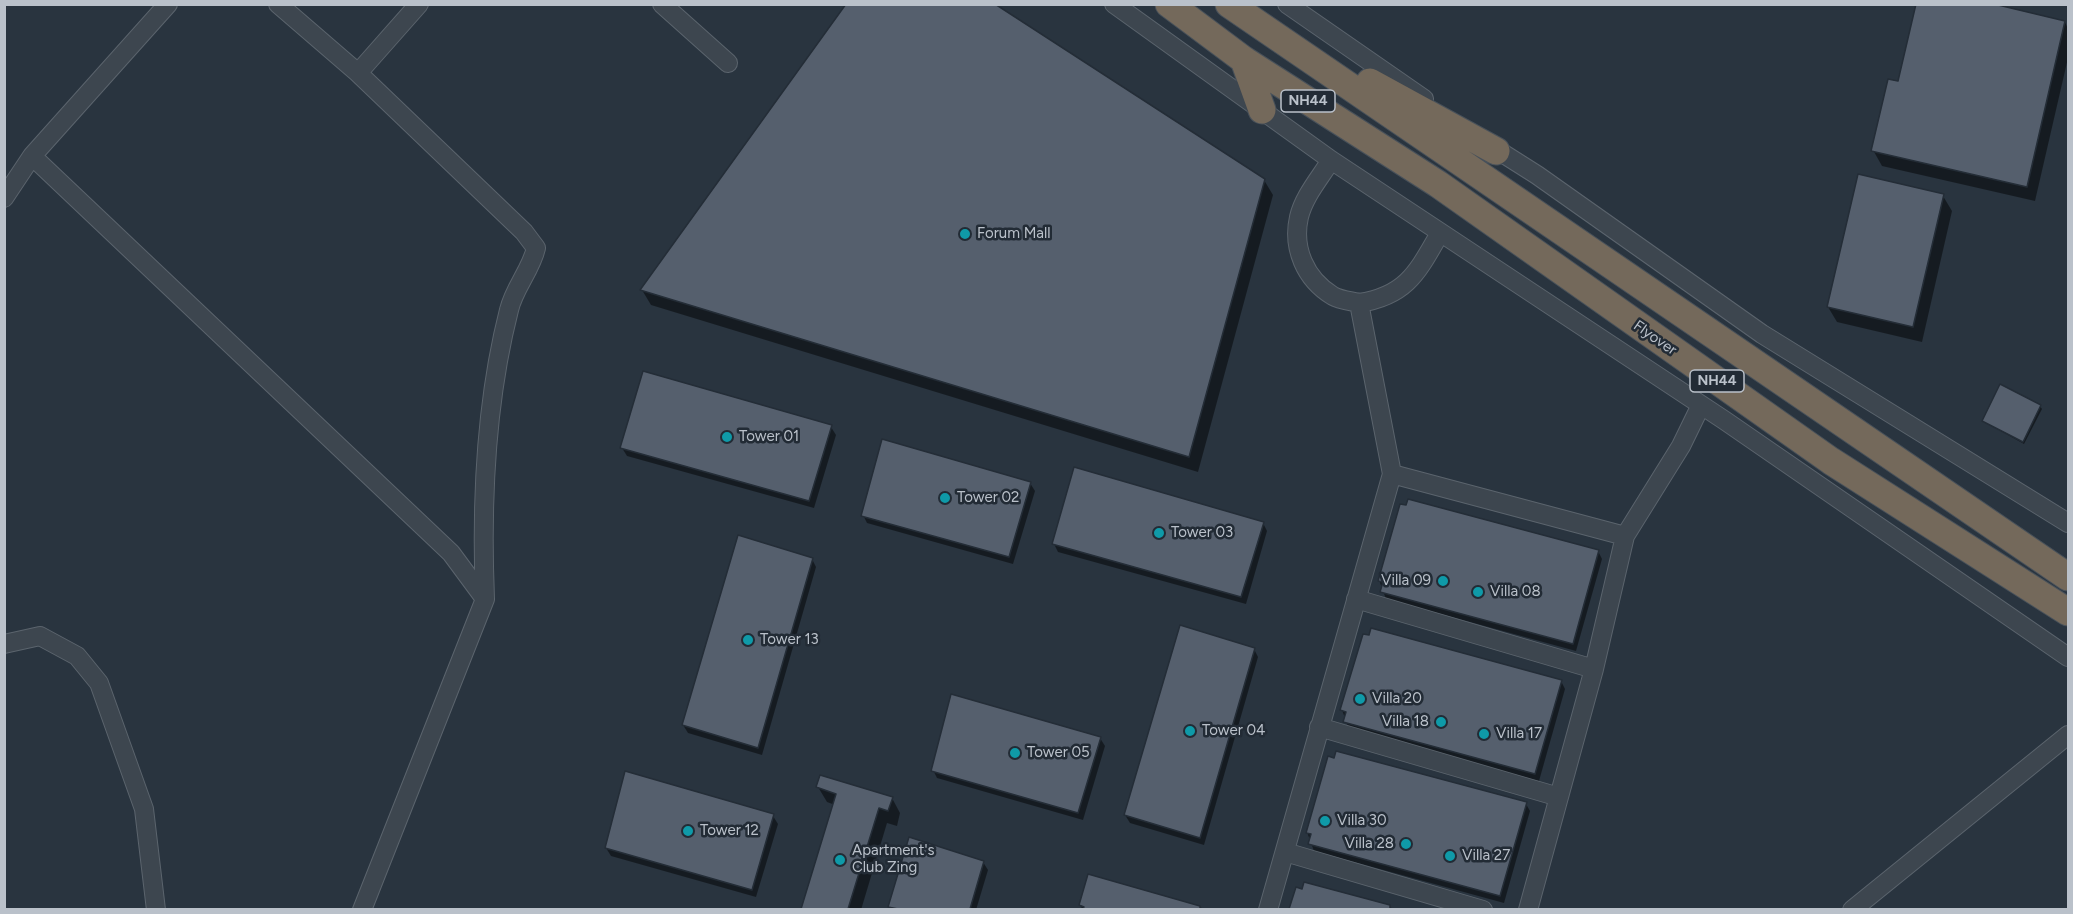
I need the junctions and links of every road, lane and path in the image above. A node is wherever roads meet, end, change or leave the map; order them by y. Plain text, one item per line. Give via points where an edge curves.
1 (168, 4) edge
2 (278, 4) edge
3 (419, 4) edge
4 (662, 4) edge
5 (1114, 4) edge
6 (1169, 4) edge
7 (1229, 4) edge
8 (1287, 4) edge
9 (1244, 60) junction
10 (1313, 61) junction
11 (728, 63) dead end
12 (358, 73) junction
13 (1262, 110) junction
14 (1496, 151) junction
15 (32, 156) junction
16 (1331, 160) junction
17 (4, 198) edge
18 (1440, 233) junction
19 (1359, 303) junction
20 (1701, 405) junction
21 (1392, 474) junction
22 (2068, 523) edge
23 (1624, 536) junction
24 (2068, 577) edge
25 (1356, 598) junction
26 (485, 599) junction
27 (2068, 612) edge
28 (4, 644) edge
29 (2068, 657) edge
30 (1594, 669) junction
31 (1319, 727) junction
32 (2068, 735) edge
33 (1559, 797) junction
34 (1285, 852) junction
35 (156, 909) edge
36 (362, 909) edge
37 (1268, 909) edge
38 (1483, 909) edge
39 (1528, 909) edge
40 (1852, 909) edge

1 - 15 street
2 - 12 street
3 - 12 street
4 - 11 street
5 - 13 street
6 - 9 highway, NH44
7 - 10 highway, NH44
8 - 14 street
9 - 13 highway
9 - 27 highway, Flyover / NH44 via 1438,184 1831,461
10 - 14 highway via 1338,66
10 - 24 highway, NH44
12 - 26 street via 536,248 509,308 495,382 486,472
13 - 16 street
14 - 22 street via 1762,334
15 - 17 street
15 - 26 street via 451,553
16 - 18 street
16 - 19 street via 1299,216 1296,243 1316,283 1334,297
18 - 19 street via 1409,283 1386,296
18 - 20 street
19 - 21 street
20 - 23 street via 1681,446
20 - 29 street
21 - 23 street
21 - 25 street
23 - 30 street
25 - 30 street
25 - 31 street
26 - 36 street
28 - 35 street via 40,636 77,656 99,682 144,809
30 - 33 street
31 - 33 street
31 - 34 street
32 - 40 street
33 - 39 street
34 - 37 street
34 - 38 street

